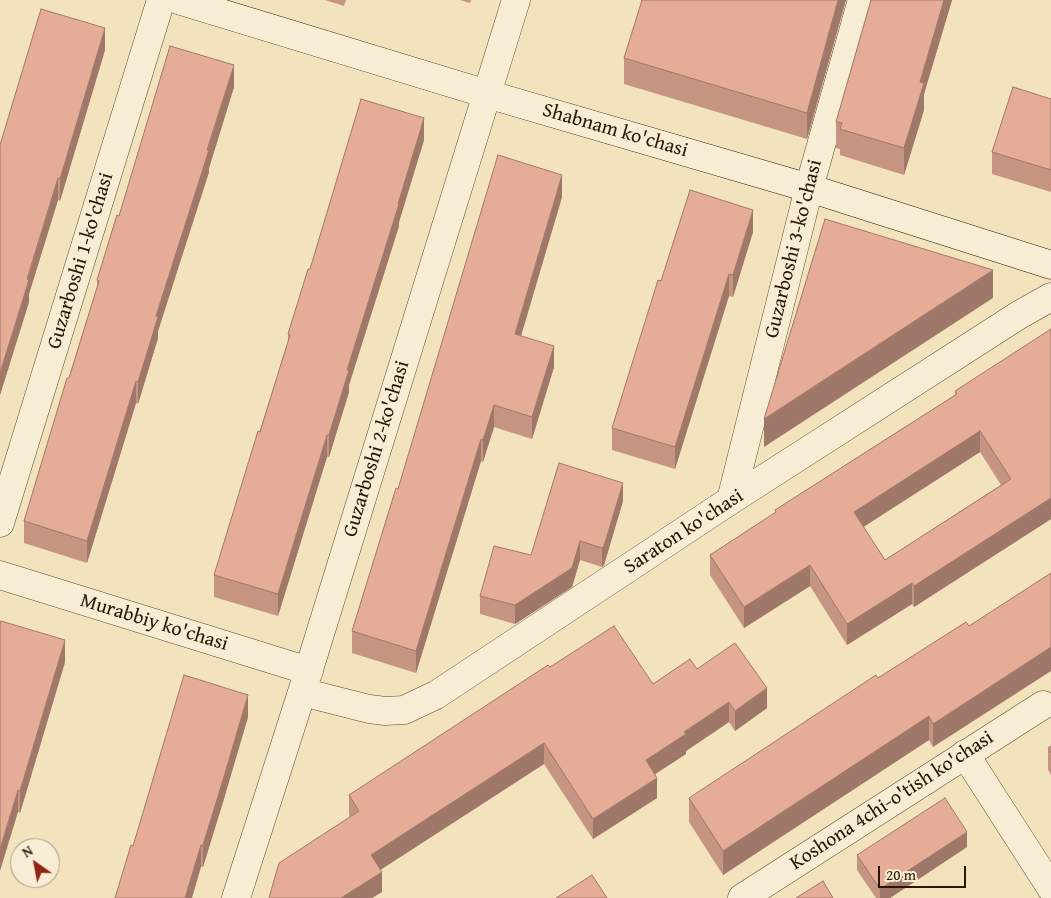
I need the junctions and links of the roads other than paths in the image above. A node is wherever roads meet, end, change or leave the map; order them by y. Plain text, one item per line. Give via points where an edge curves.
1 (162, 0) edge
2 (178, 0) edge
3 (516, 0) edge
4 (862, 0) edge
5 (210, 5) edge
6 (487, 94) junction
7 (809, 188) junction
8 (1051, 265) edge
9 (1051, 296) edge
10 (731, 500) junction
11 (0, 523) edge
12 (0, 575) edge
13 (306, 681) junction
14 (1043, 705) dead end
15 (965, 754) junction
16 (1051, 888) edge
17 (236, 898) edge
18 (742, 898) edge

1 - 11 street, Guzarboshi 1-ko'chasi
2 - 5 street, Shabnam ko'chasi
3 - 6 street, Guzarboshi 2-ko'chasi
4 - 7 street, Guzarboshi 3-ko'chasi
5 - 6 street, Shabnam ko'chasi
6 - 7 street, Shabnam ko'chasi
6 - 13 street, Guzarboshi 2-ko'chasi
7 - 8 street, Shabnam ko'chasi
7 - 10 street, Guzarboshi 3-ko'chasi
9 - 10 street, Saraton ko'chasi
10 - 13 street, Saraton ko'chasi via 436,694 404,710 369,709
12 - 13 street, Murabbiy ko'chasi
13 - 17 street, Guzarboshi 2-ko'chasi
14 - 15 street, Koshona 4chi-o'tish ko'chasi
15 - 16 street
15 - 18 street, Koshona 4chi-o'tish ko'chasi

